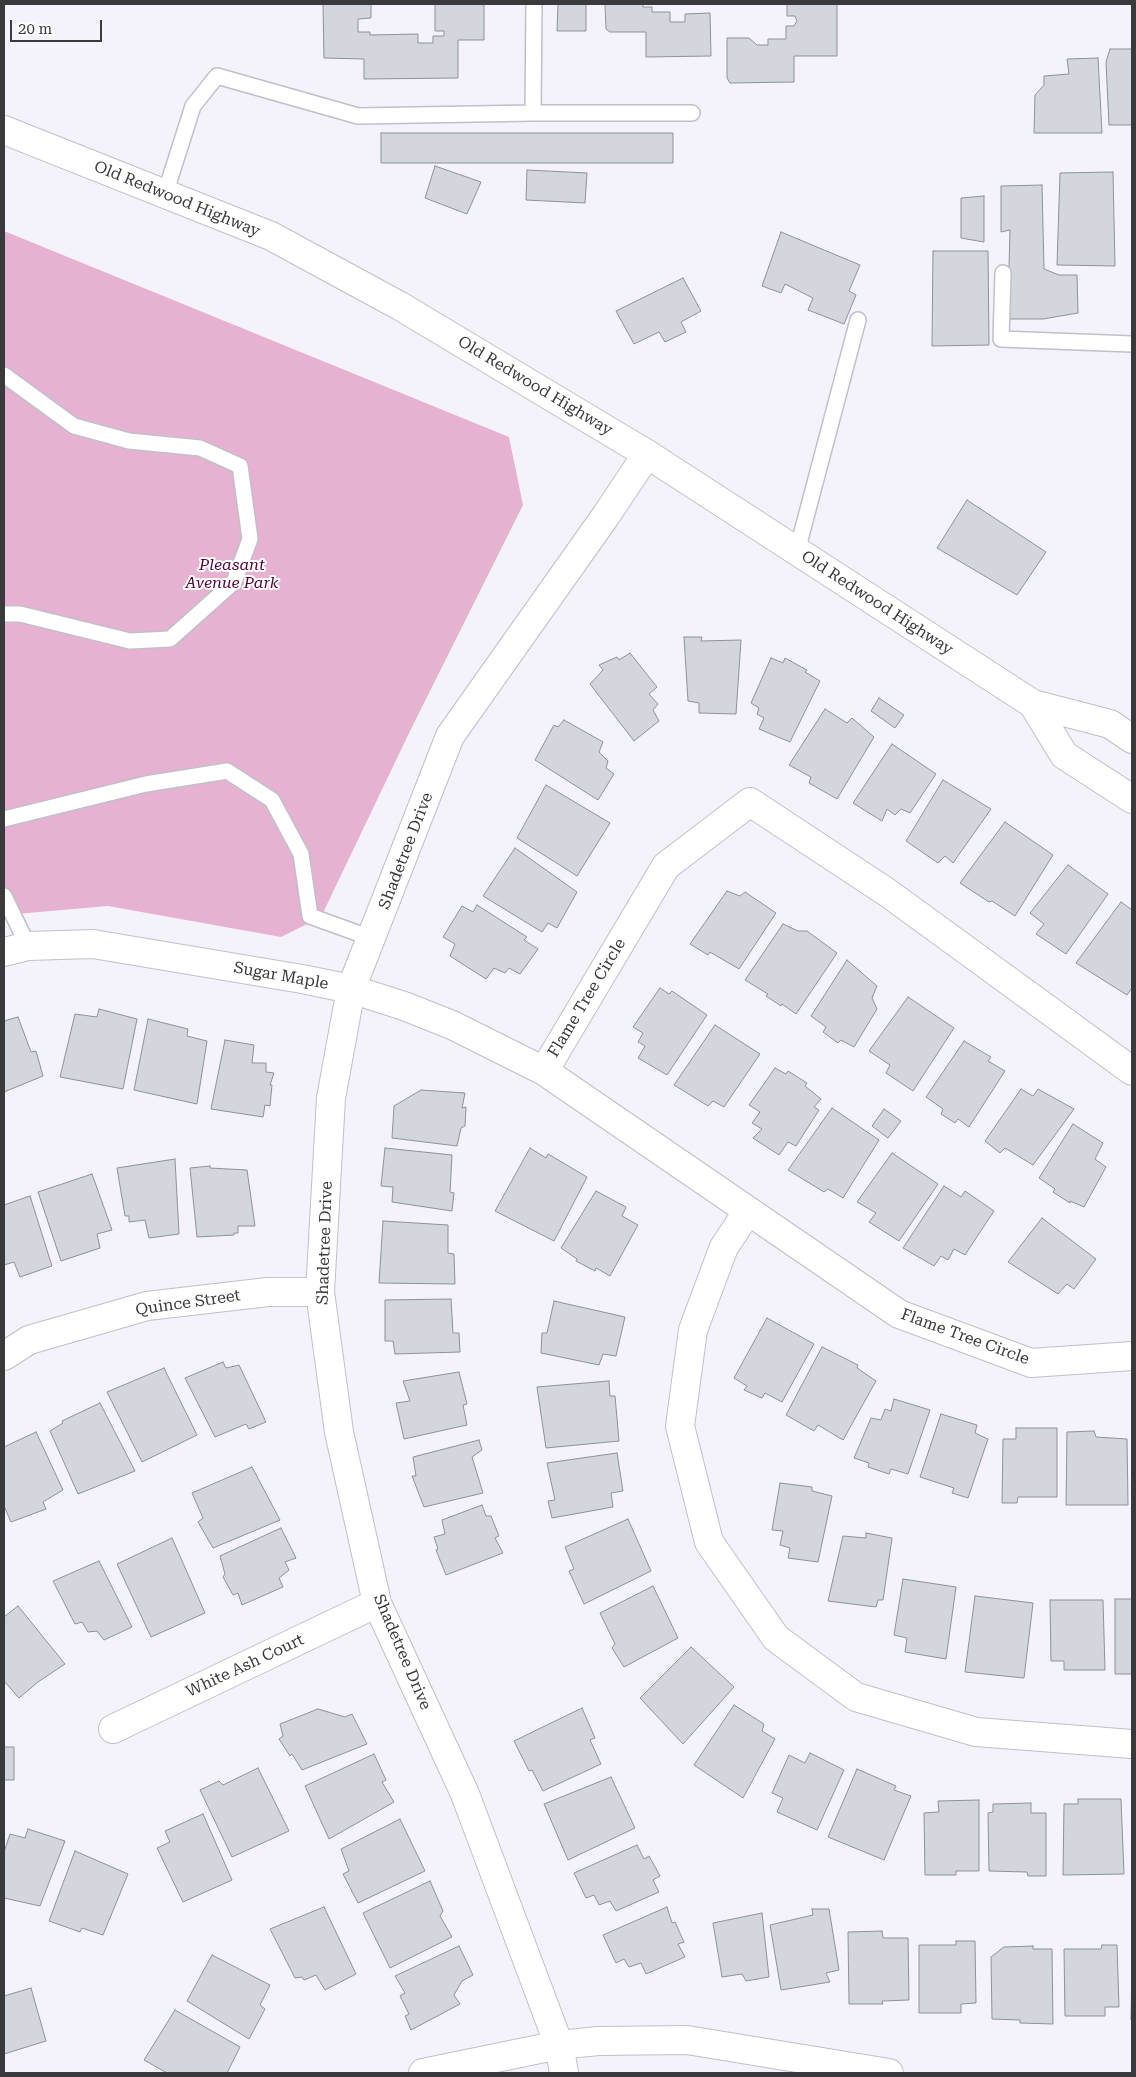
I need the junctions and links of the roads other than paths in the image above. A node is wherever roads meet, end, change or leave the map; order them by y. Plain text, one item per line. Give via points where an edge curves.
1 (534, 4) edge
2 (533, 112) junction
3 (692, 112) dead end
4 (4, 130) edge
5 (165, 194) junction
6 (1003, 273) dead end
7 (858, 320) dead end
8 (1132, 344) edge
9 (4, 375) edge
10 (647, 454) junction
11 (797, 551) junction
12 (4, 614) edge
13 (1033, 704) junction
14 (1132, 739) edge
15 (1132, 799) edge
16 (4, 819) edge
17 (4, 896) edge
18 (371, 938) junction
19 (16, 949) edge
20 (351, 989) junction
21 (544, 1071) junction
22 (1132, 1071) edge
23 (748, 1211) junction
24 (320, 1292) junction
25 (4, 1356) edge
26 (1132, 1356) edge
27 (377, 1603) junction
28 (113, 1728) dead end
29 (1132, 1744) edge
30 (558, 2045) junction
31 (423, 2073) edge
32 (564, 2073) edge
33 (889, 2073) edge

1 - 2 lane
2 - 3 lane
2 - 5 lane via 358,116 217,76 193,106
4 - 5 street, Old Redwood Highway
5 - 10 street, Old Redwood Highway via 280,240 400,306
6 - 8 lane via 1002,339
7 - 11 lane
9 - 12 lane via 74,426 129,441 200,448 240,466 250,539 234,582 170,639 130,641 20,614
10 - 11 street, Old Redwood Highway
10 - 18 street, Shadetree Drive via 450,736
11 - 13 street, Old Redwood Highway
13 - 14 street, Old Redwood Highway via 1110,724
13 - 15 street, Old Redwood Highway via 1064,756
16 - 18 lane via 146,784 227,772 272,800 301,854 310,916
17 - 19 lane
18 - 20 street, Shadetree Drive
19 - 20 street, Sugar Maple via 93,944
20 - 21 street, Sugar Maple via 452,1025
20 - 24 street, Shadetree Drive via 331,1098
21 - 22 street, Flame Tree Circle via 666,866 750,802 888,893
21 - 23 street, Flame Tree Circle
23 - 26 street, Flame Tree Circle via 898,1314 1031,1363
23 - 29 street via 724,1247 693,1330 680,1426 709,1542 776,1638 856,1697 976,1732
24 - 25 street, Quince Street via 268,1292 147,1306 28,1340
24 - 27 street, Shadetree Drive via 339,1432
27 - 28 street, White Ash Court
27 - 30 street, Shadetree Drive via 464,1794
30 - 31 street
30 - 32 street, Shadetree Drive
30 - 33 street via 687,2040

